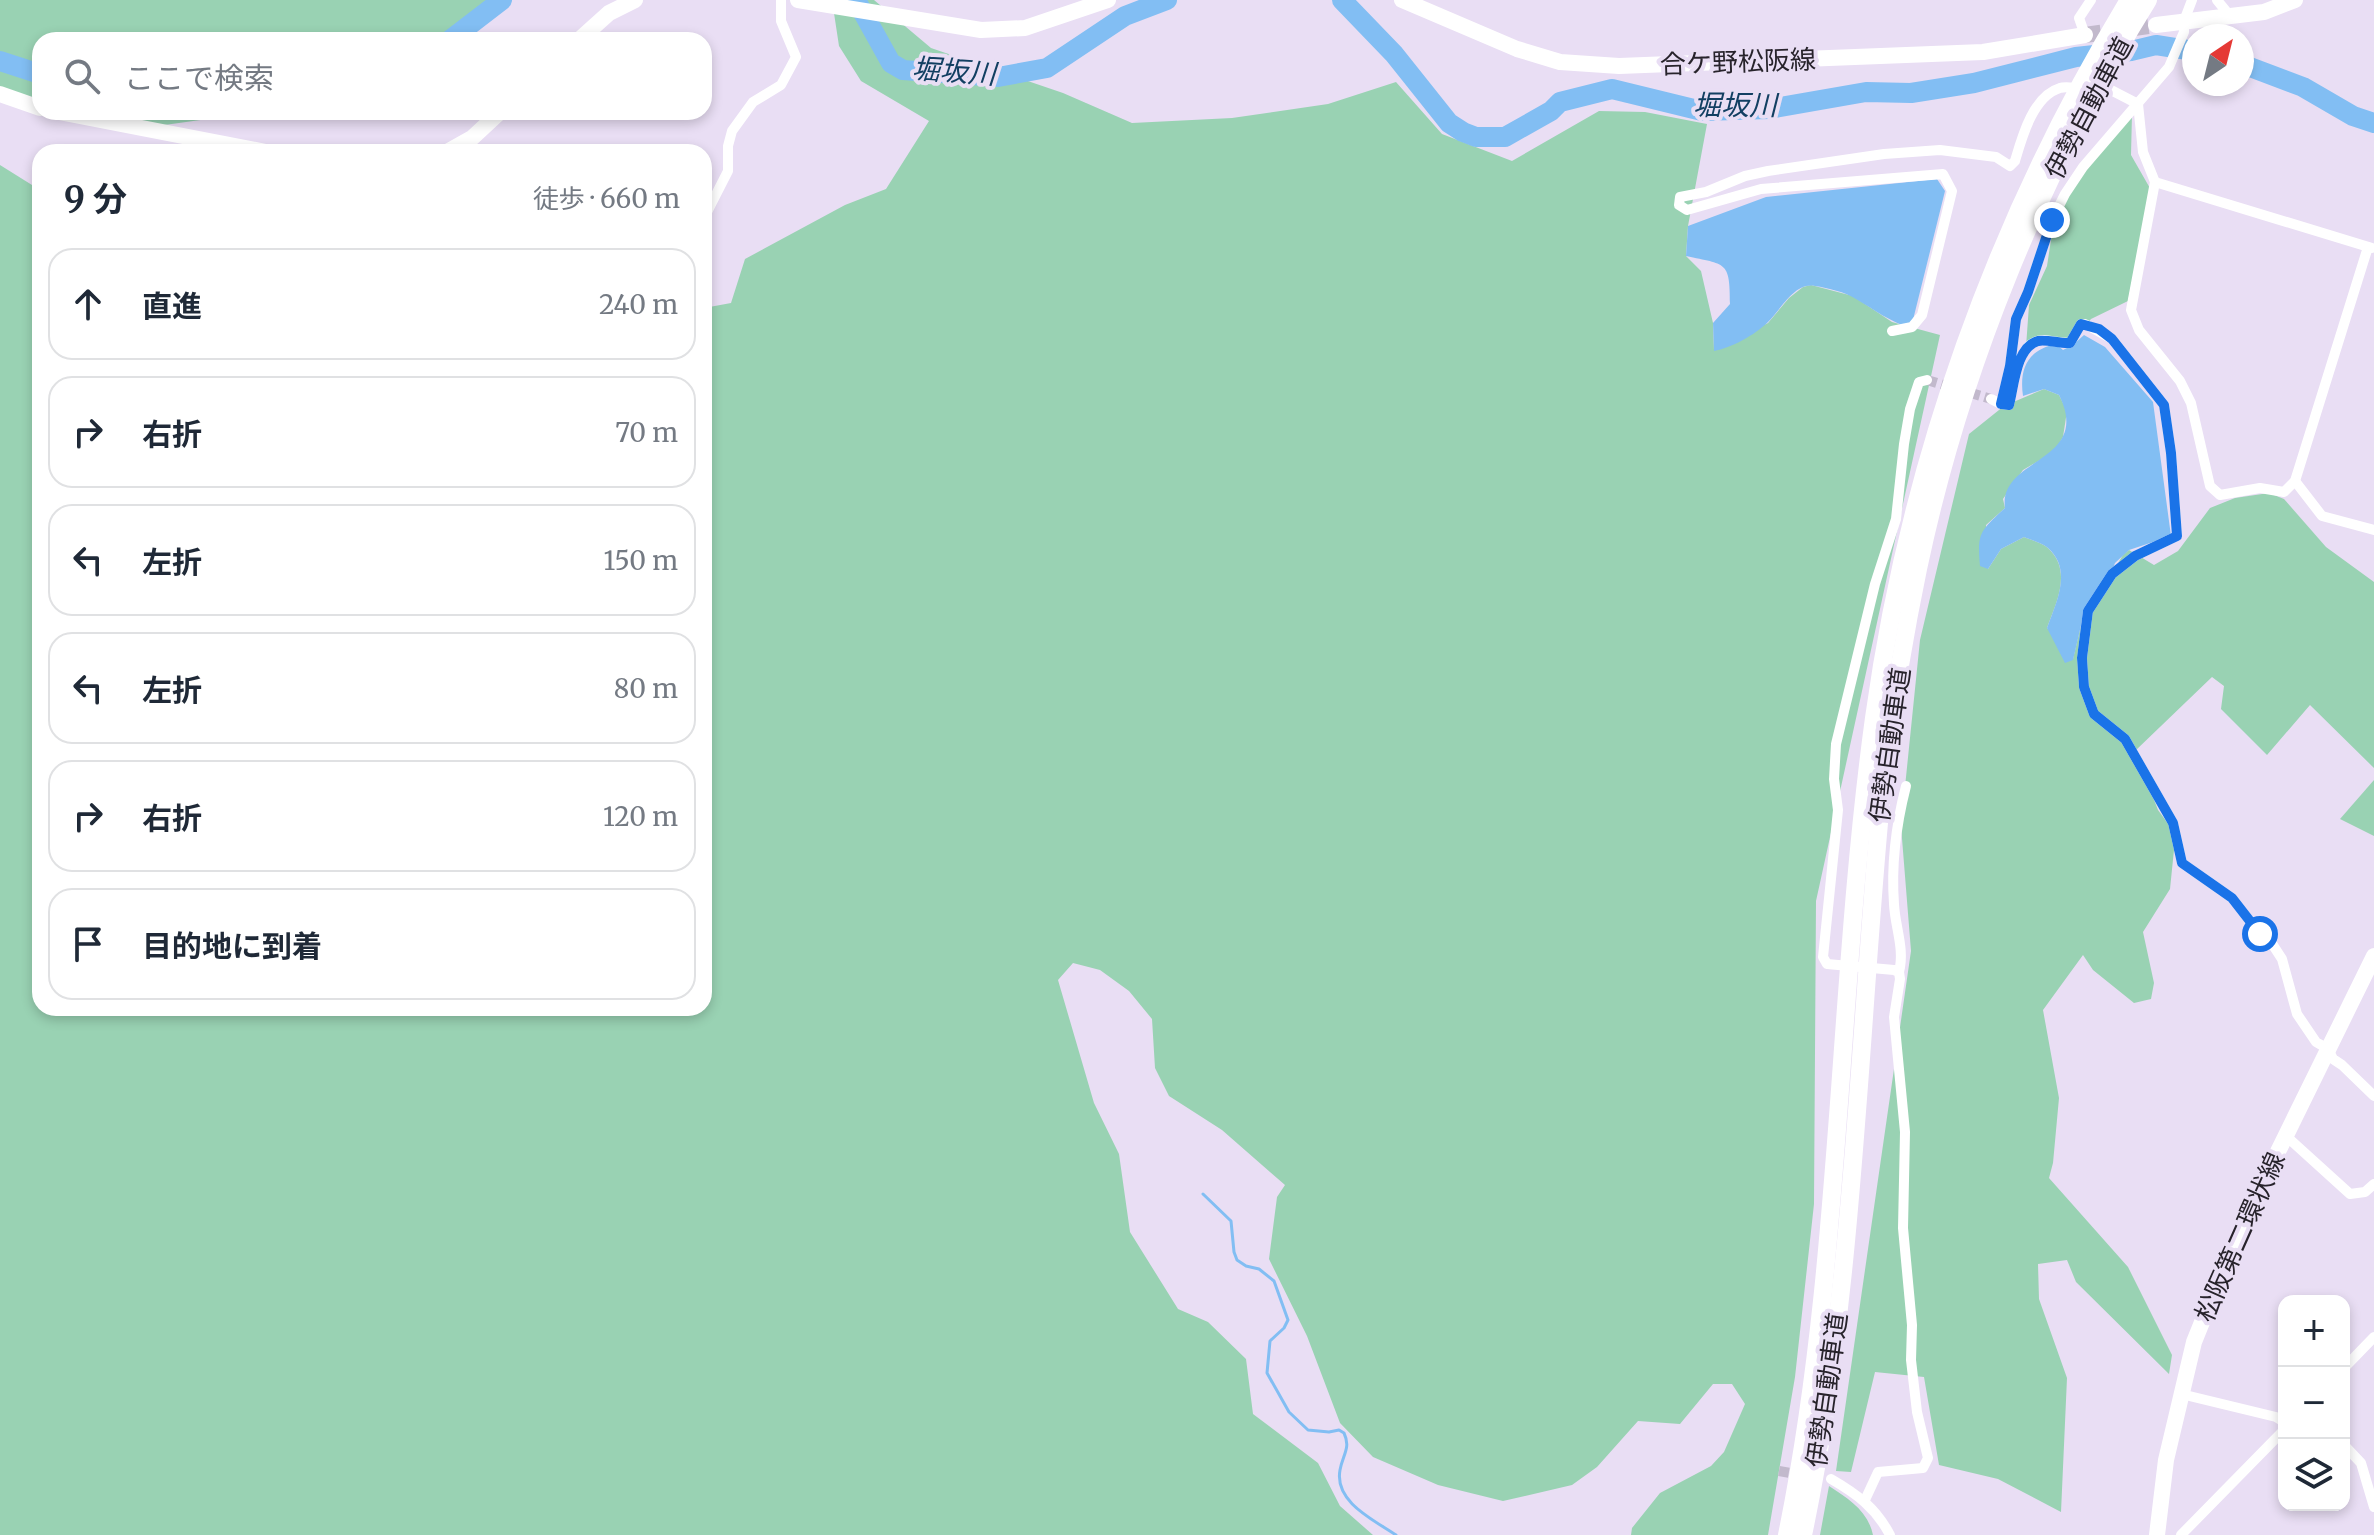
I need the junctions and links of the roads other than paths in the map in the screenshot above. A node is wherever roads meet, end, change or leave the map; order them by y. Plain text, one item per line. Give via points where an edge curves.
1 (635, 0) edge
2 (781, 0) edge
3 (798, 0) edge
4 (1108, 0) edge
5 (1402, 0) edge
6 (2091, 0) edge
7 (2192, 0) edge
8 (2217, 0) edge
9 (2295, 0) edge
10 (2134, 6) edge
11 (2230, 16) junction
12 (2184, 21) junction
13 (2156, 25) tunnel mouth
14 (588, 32) edge
15 (2085, 35) joint
16 (0, 94) edge
17 (2138, 104) junction
18 (32, 105) edge
19 (2076, 109) junction
20 (100, 120) edge
21 (491, 120) edge
22 (225, 144) edge
23 (461, 144) edge
24 (2155, 182) junction
25 (712, 202) edge
26 (2371, 248) edge
27 (1892, 331) dead end
28 (1927, 380) dead end
29 (2295, 481) junction
30 (2374, 530) edge
31 (1906, 786) dead end
32 (2374, 956) edge
33 (1896, 971) junction
34 (2328, 1049) junction
35 (2374, 1096) edge
36 (2286, 1136) junction
37 (2374, 1184) edge
38 (2374, 1337) edge
39 (2345, 1367) edge
40 (2181, 1394) junction
41 (2278, 1418) edge
42 (2278, 1436) edge
43 (2350, 1451) edge
44 (1831, 1479) dead end
45 (1865, 1500) junction
46 (2374, 1507) edge
47 (1787, 1535) edge
48 (1803, 1535) edge
49 (1890, 1535) edge
50 (2157, 1535) edge
51 (2181, 1535) edge

1 - 14 main road
2 - 25 street via 781,21 796,57 781,85 753,102 732,131 728,171
3 - 4 main road via 981,30 1025,28
5 - 15 main road, 合ケ野松阪線 via 1517,49 1560,62 1619,66 1983,52
6 - 15 street via 2079,18
7 - 12 street
8 - 11 street
9 - 11 main road via 2264,12
10 - 19 highway, 伊勢自動車道
11 - 12 main road
12 - 13 main road
12 - 17 street via 2169,67
16 - 18 main road
17 - 24 street via 2143,152
17 - 27 street via 2109,89 2060,88 2040,101 2010,166 1996,157 1962,152 1888,154 1768,171 1680,197 1679,205 1687,210 1761,189 1943,174 1952,191 1922,315 1912,327
17 - 34 street via 2083,167 2052,220 2016,319 2010,366 1996,402 2009,405 2023,352 2031,344 2070,343 2085,324 2112,339 2164,405 2177,536 2122,565 2088,611 2084,687 2094,714 2125,739 2173,823 2182,863 2232,898 2269,939 2282,959 2297,1014 2316,1042
19 - 47 highway, 伊勢自動車道 via 2029,187 1962,353 1920,489 1892,615 1864,800 1822,1312
19 - 48 highway, 伊勢自動車道 via 1976,359 1936,494 1908,618 1881,801 1838,1315
20 - 22 main road
21 - 23 main road
24 - 26 street
24 - 29 street via 2131,310 2139,330 2191,403 2210,486 2220,495 2260,488 2284,492
26 - 29 street
28 - 33 street via 1919,382 1910,409 1896,519 1836,744 1838,810 1823,957 1827,964
29 - 30 street via 2322,516
31 - 33 street via 1895,828 1895,924 1902,949
32 - 34 main road, 松阪第二環状線
33 - 45 street via 1911,1360 1928,1458 1923,1468 1878,1472
34 - 35 street
34 - 36 main road, 松阪第二環状線
36 - 37 street via 2350,1194
36 - 40 main road, 松阪第二環状線 via 2227,1260 2194,1342
38 - 39 street
40 - 41 street
40 - 50 main road, 松阪第二環状線
42 - 51 street
43 - 46 street via 2361,1463
44 - 45 street
45 - 49 street

